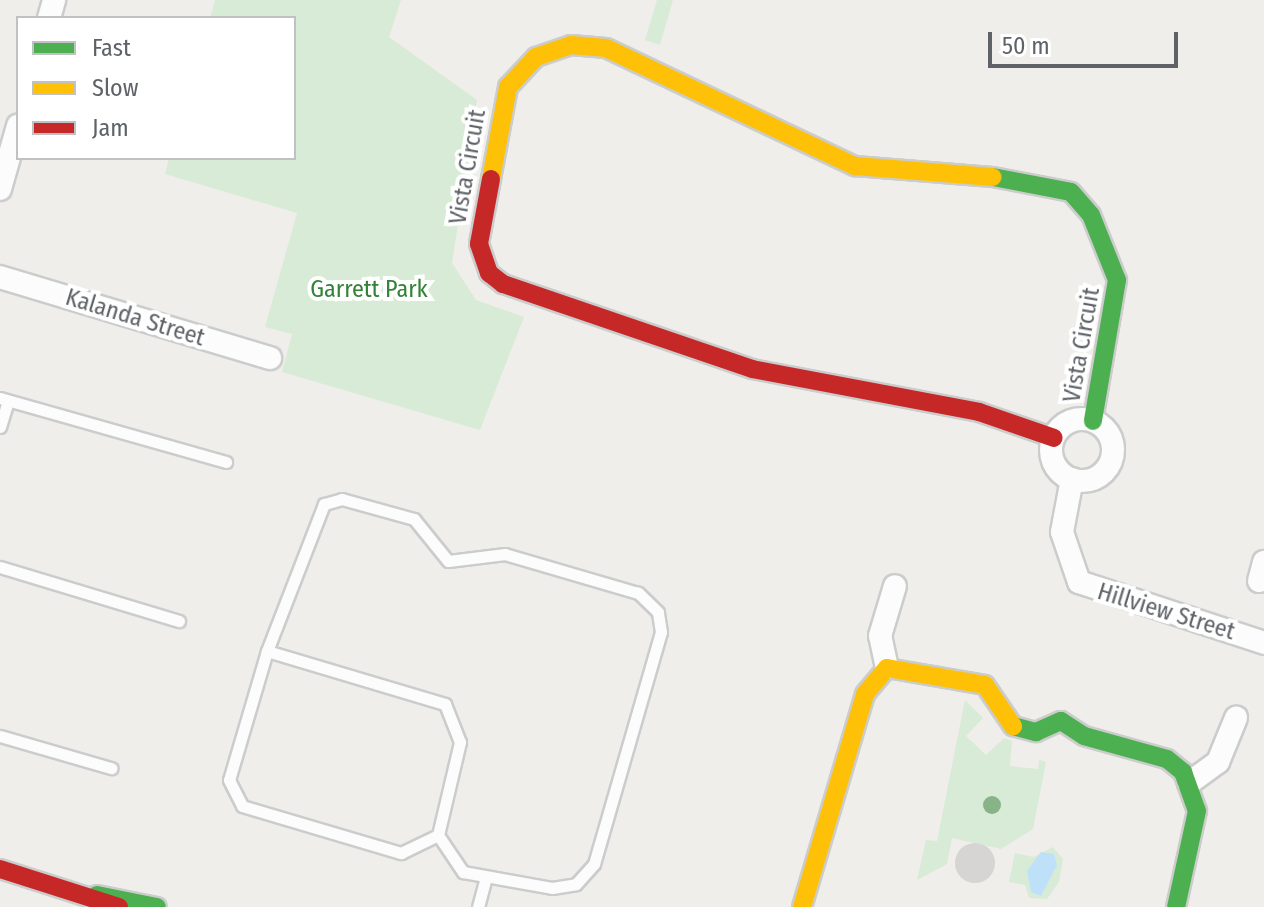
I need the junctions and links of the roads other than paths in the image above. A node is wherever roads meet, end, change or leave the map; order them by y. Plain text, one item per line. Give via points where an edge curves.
1 (16, 133) edge
2 (0, 189) edge
3 (0, 277) edge
4 (270, 358) dead end
5 (4, 399) edge
6 (1093, 421) junction
7 (0, 427) edge
8 (1054, 438) junction
9 (226, 462) dead end
10 (1072, 479) junction
11 (0, 567) edge
12 (895, 586) dead end
13 (179, 621) dead end
14 (1264, 643) edge
15 (267, 651) junction
16 (887, 668) junction
17 (1236, 718) dead end
18 (0, 736) edge
19 (111, 768) dead end
20 (1189, 783) junction
21 (438, 835) junction
22 (0, 869) edge
23 (485, 881) junction
24 (72, 899) edge
25 (119, 907) edge
26 (157, 907) edge
27 (478, 907) edge
28 (802, 907) edge
29 (1176, 907) edge

1 - 2 street
3 - 4 street, Kalanda Street
5 - 7 lane
5 - 9 lane
6 - 8 street via 1075,420
6 - 8 street, Vista Circuit via 1117,280 1091,215 1071,192 1042,181 855,166 606,48 571,45 536,57 508,87 479,244 489,273 503,284 752,369 979,412
6 - 10 street via 1109,434 1111,463 1091,480
8 - 10 street via 1056,467
10 - 14 street, Hillview Street via 1062,532 1079,582
11 - 13 lane
12 - 16 street via 880,636
15 - 21 lane via 445,704 460,742
15 - 21 lane via 229,780 242,806 401,853
15 - 23 lane via 330,498 414,519 448,561 505,554 638,593 658,612 661,632 594,864 564,886
16 - 20 street via 985,685 1012,726 1036,732 1061,721 1084,736 1167,759
16 - 28 street via 865,694 841,794
17 - 20 street via 1218,762
18 - 19 lane
20 - 29 street via 1197,811
21 - 23 lane via 463,872
22 - 24 street
23 - 27 lane
24 - 25 street
24 - 26 street

